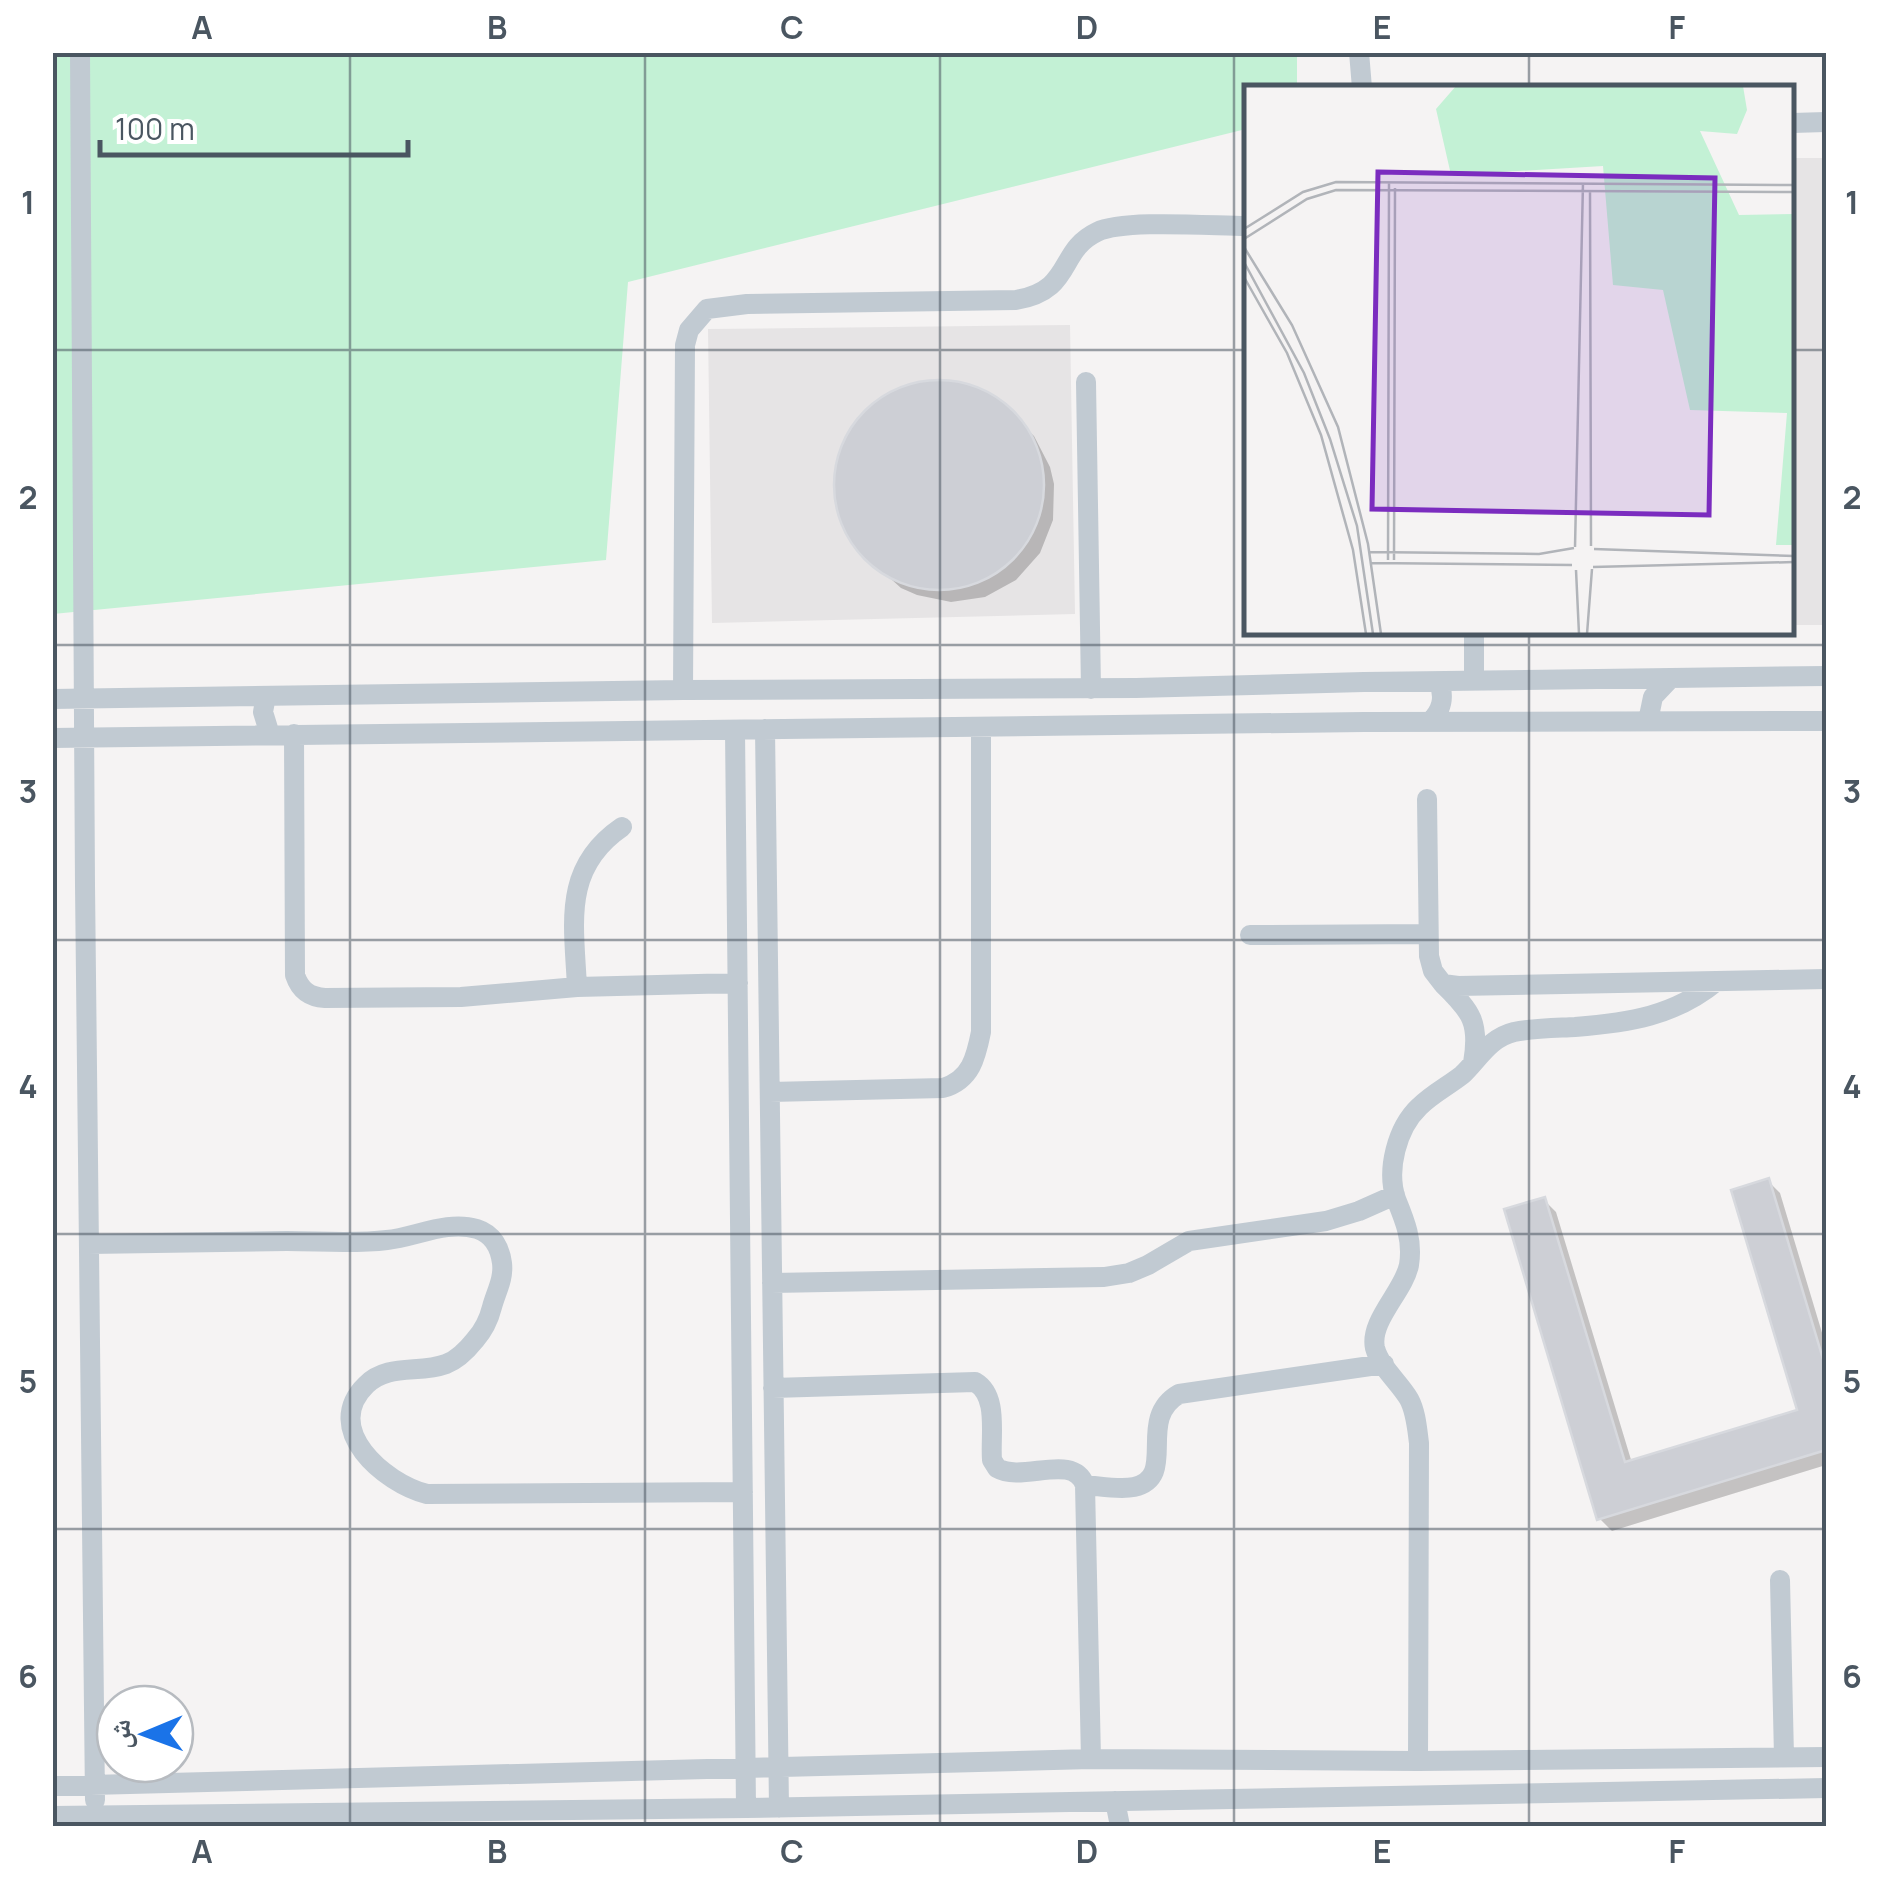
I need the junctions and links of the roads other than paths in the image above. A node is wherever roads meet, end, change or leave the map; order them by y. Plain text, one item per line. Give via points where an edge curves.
1 (80, 52) edge
2 (1360, 52) edge
3 (1362, 85) edge
4 (1794, 122) edge
5 (1826, 122) edge
6 (1244, 226) edge
7 (1086, 382) dead end
8 (1474, 635) edge
9 (1826, 676) edge
10 (1670, 678) junction
11 (1474, 681) junction
12 (1439, 682) junction
13 (1091, 688) junction
14 (684, 690) junction
15 (266, 696) junction
16 (52, 699) edge
17 (84, 699) junction
18 (1826, 721) edge
19 (1430, 722) junction
20 (1648, 722) junction
21 (980, 727) junction
22 (765, 729) junction
23 (735, 730) junction
24 (294, 734) junction
25 (270, 735) junction
26 (85, 737) junction
27 (52, 738) edge
28 (1427, 798) dead end
29 (622, 827) dead end
30 (738, 875) junction
31 (766, 880) junction
32 (1428, 934) junction
33 (1250, 935) dead end
34 (1826, 979) edge
35 (1717, 981) junction
36 (738, 984) junction
37 (1443, 984) junction
38 (577, 987) junction
39 (1473, 1064) junction
40 (770, 1092) junction
41 (1395, 1195) junction
42 (89, 1244) junction
43 (772, 1283) junction
44 (1384, 1364) junction
45 (773, 1388) junction
46 (1085, 1484) junction
47 (743, 1492) junction
48 (744, 1564) junction
49 (775, 1575) junction
50 (1780, 1580) dead end
51 (1784, 1757) junction
52 (1826, 1757) edge
53 (1091, 1759) junction
54 (1418, 1761) junction
55 (746, 1768) junction
56 (778, 1768) junction
57 (52, 1786) edge
58 (95, 1786) junction
59 (1826, 1788) edge
60 (1116, 1801) junction
61 (746, 1808) junction
62 (779, 1808) junction
63 (52, 1816) edge
64 (877, 1816) edge
65 (596, 1818) edge
66 (95, 1821) edge
67 (1120, 1826) edge

1 - 17 street
2 - 3 street
4 - 5 street
6 - 14 street via 1100,230 1076,248 1053,284 1016,300 708,308 689,330 683,372
7 - 13 street
8 - 11 street
9 - 10 street
10 - 11 street
10 - 20 street via 1653,697
11 - 12 street
12 - 13 street
12 - 19 street via 1442,704
13 - 14 street
14 - 15 street
15 - 17 street
15 - 25 street
16 - 17 street
17 - 26 street
18 - 20 street
19 - 20 street
19 - 21 street
21 - 22 street
21 - 40 street via 981,1032 971,1068 944,1088
22 - 23 street
22 - 31 street
23 - 24 street
23 - 30 street
24 - 25 street
24 - 38 street via 295,976 303,990 325,998 461,997
25 - 26 street
26 - 27 street
26 - 42 street
28 - 32 street
29 - 38 street via 598,847 576,888
30 - 31 street via 753,872
30 - 36 street
31 - 40 street
32 - 33 street
32 - 37 street via 1433,971
34 - 35 street
35 - 37 street
35 - 39 street via 1664,1013 1512,1032
36 - 38 street
36 - 47 street
37 - 39 street via 1474,1024
39 - 41 street via 1410,1118 1394,1159
40 - 43 street
41 - 43 street via 1326,1221 1189,1241 1148,1264 1104,1277
41 - 44 street via 1412,1250 1407,1275 1375,1337
42 - 47 street via 387,1240 478,1229 495,1240 504,1276 481,1333 447,1364 377,1376 354,1401 353,1439 379,1469 426,1494
42 - 58 street
43 - 45 street
44 - 46 street via 1179,1394 1158,1418 1156,1467 1146,1482 1129,1488
44 - 54 street via 1411,1403 1418,1443
45 - 46 street via 975,1382 990,1397 997,1468 1071,1469
45 - 49 street
46 - 53 street
47 - 48 street
48 - 49 street via 761,1577
48 - 55 street
49 - 56 street
50 - 51 street
51 - 52 street
51 - 54 street
53 - 54 street
53 - 56 street
55 - 56 street
55 - 58 street
55 - 61 street
56 - 62 street
57 - 58 street
58 - 66 street
59 - 60 street
60 - 64 street
60 - 67 street
61 - 62 street
61 - 65 street
62 - 64 street
63 - 66 street
65 - 66 street

